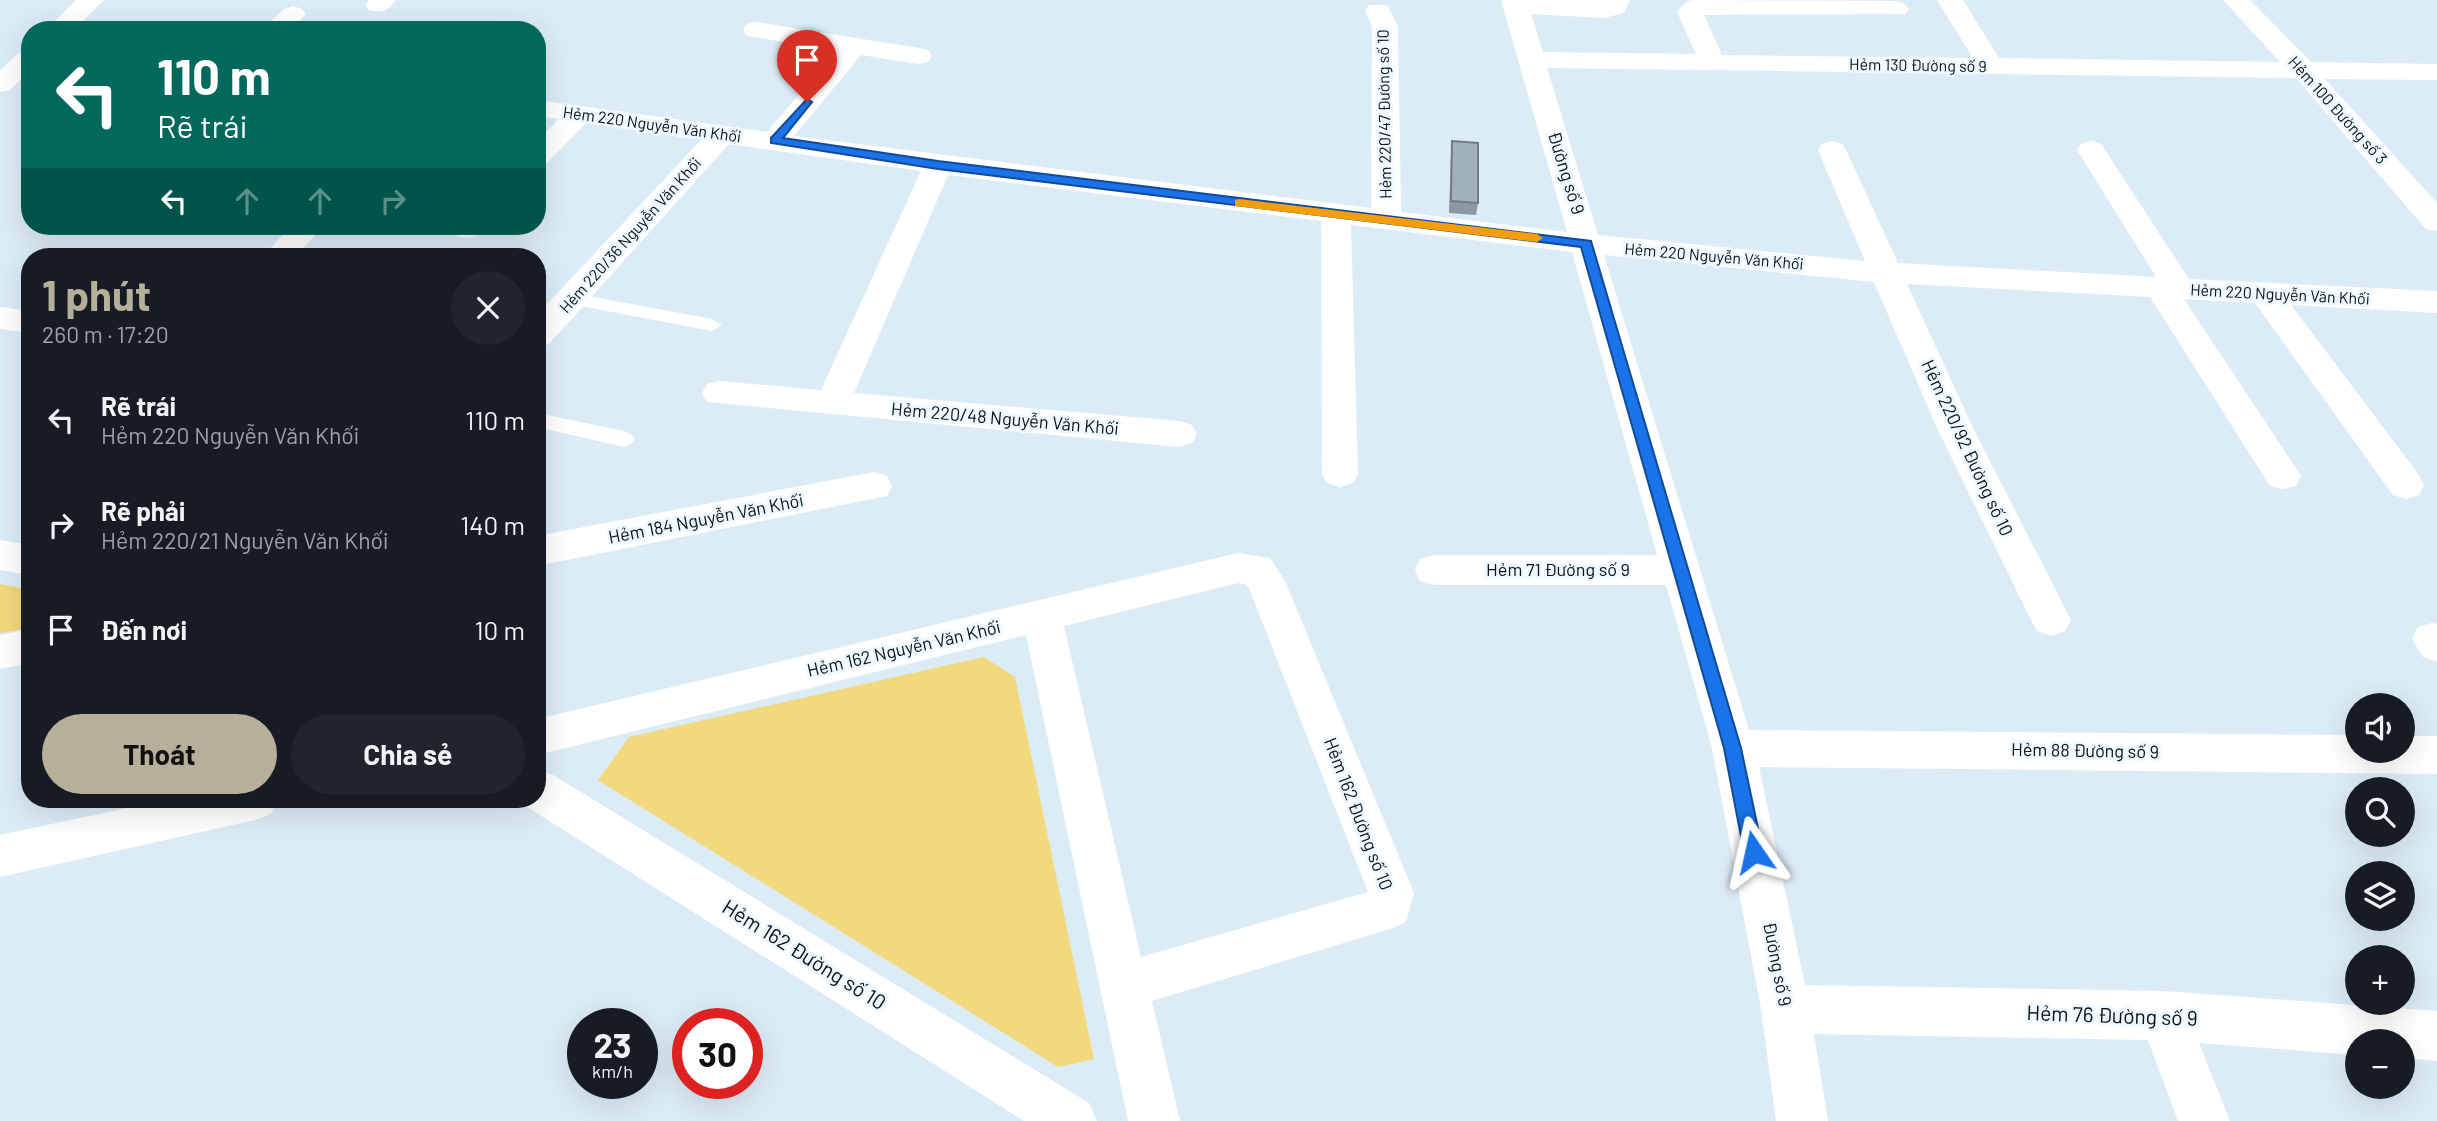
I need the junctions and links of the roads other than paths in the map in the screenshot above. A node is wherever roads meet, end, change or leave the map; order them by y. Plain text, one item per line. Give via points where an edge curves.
1 (91, 0) edge
2 (1617, 0) edge
3 (1950, 0) edge
4 (2236, 0) edge
5 (1515, 3) edge
6 (1896, 9) dead end
7 (1378, 10) dead end
8 (69, 21) edge
9 (756, 30) dead end
10 (855, 45) junction
11 (919, 56) dead end
12 (1532, 60) junction
13 (1713, 63) junction
14 (21, 65) edge
15 (1991, 66) junction
16 (2303, 70) junction
17 (2434, 74) edge
18 (0, 84) edge
19 (546, 109) edge
20 (580, 114) junction
21 (723, 133) junction
22 (775, 140) junction
23 (546, 149) edge
24 (1832, 149) dead end
25 (2091, 150) dead end
26 (938, 165) junction
27 (1336, 214) junction
28 (1386, 219) junction
29 (2437, 222) edge
30 (299, 235) edge
31 (1587, 244) junction
32 (286, 248) edge
33 (1888, 273) junction
34 (2170, 288) junction
35 (2264, 293) junction
36 (572, 299) junction
37 (2437, 302) edge
38 (0, 318) edge
39 (21, 321) edge
40 (712, 325) dead end
41 (546, 326) edge
42 (719, 393) dead end
43 (832, 403) junction
44 (546, 422) edge
45 (1178, 434) dead end
46 (624, 439) dead end
47 (1340, 474) dead end
48 (2283, 476) dead end
49 (2406, 485) dead end
50 (874, 486) dead end
51 (546, 549) edge
52 (0, 555) edge
53 (21, 558) edge
54 (1434, 570) dead end
55 (1683, 570) junction
56 (1266, 581) joint
57 (1042, 616) junction
58 (2051, 620) dead end
59 (21, 648) edge
60 (0, 652) edge
61 (546, 735) edge
62 (1732, 748) junction
63 (2437, 755) edge
64 (546, 795) edge
65 (219, 808) edge
66 (0, 856) edge
67 (1122, 986) junction
68 (1786, 1009) junction
69 (2163, 1016) junction
70 (2437, 1037) edge
71 (1072, 1121) edge
72 (1154, 1121) edge
73 (1802, 1121) edge
74 (2204, 1121) edge

1 - 8 street
2 - 5 street via 1615,8 1604,10
3 - 15 street
4 - 16 street, Hẻm 100 Đường số 3
5 - 12 street, Đường số 9
6 - 13 street via 1695,7 1690,12
7 - 28 street, Hẻm 220/47 Đường số 10 via 1385,27
9 - 10 street
10 - 11 street
10 - 22 street
12 - 13 street, Hẻm 130 Đường số 9
12 - 31 street, Đường số 9
13 - 15 street, Hẻm 130 Đường số 9
14 - 18 street
15 - 16 street, Hẻm 130 Đường số 9
16 - 17 street, Hẻm 130 Đường số 9
16 - 29 street, Hẻm 100 Đường số 3
19 - 20 street, Hẻm 220 Nguyễn Văn Khối
20 - 21 street, Hẻm 220 Nguyễn Văn Khối
20 - 23 street
21 - 22 street, Hẻm 220 Nguyễn Văn Khối
21 - 36 street, Hẻm 220/36 Nguyễn Văn Khối
22 - 26 street, Hẻm 220 Nguyễn Văn Khối
24 - 33 street, Hẻm 220/92 Đường số 10
25 - 34 street
26 - 27 street, Hẻm 220 Nguyễn Văn Khối
26 - 43 street
27 - 28 street, Hẻm 220 Nguyễn Văn Khối
27 - 47 street
28 - 31 street, Hẻm 220 Nguyễn Văn Khối
30 - 32 street
31 - 33 street, Hẻm 220 Nguyễn Văn Khối
31 - 55 street, Đường số 9
33 - 34 street, Hẻm 220 Nguyễn Văn Khối
33 - 58 street, Hẻm 220/92 Đường số 10 via 1955,428
34 - 35 street, Hẻm 220 Nguyễn Văn Khối
34 - 48 street
35 - 37 street, Hẻm 220 Nguyễn Văn Khối
35 - 49 street
36 - 40 lane
36 - 41 street, Hẻm 220/36 Nguyễn Văn Khối
38 - 39 street
42 - 43 street, Hẻm 220/48 Nguyễn Văn Khối
43 - 45 street, Hẻm 220/48 Nguyễn Văn Khối
44 - 46 lane
50 - 51 street, Hẻm 184 Nguyễn Văn Khối
52 - 53 street
54 - 55 street, Hẻm 71 Đường số 9
55 - 62 street, Đường số 9
56 - 57 street, Hẻm 162 Nguyễn Văn Khối via 1256,569 1238,568
56 - 67 street, Hẻm 162 Đường số 10 via 1391,893 1389,906
57 - 61 street, Hẻm 162 Nguyễn Văn Khối
57 - 67 street
59 - 60 street
62 - 63 street, Hẻm 88 Đường số 9
62 - 68 street, Đường số 9
64 - 71 street, Hẻm 162 Đường số 10
65 - 66 street
67 - 72 street
68 - 69 street, Hẻm 76 Đường số 9
68 - 73 street, Đường số 9
69 - 70 street, Hẻm 76 Đường số 9
69 - 74 street

